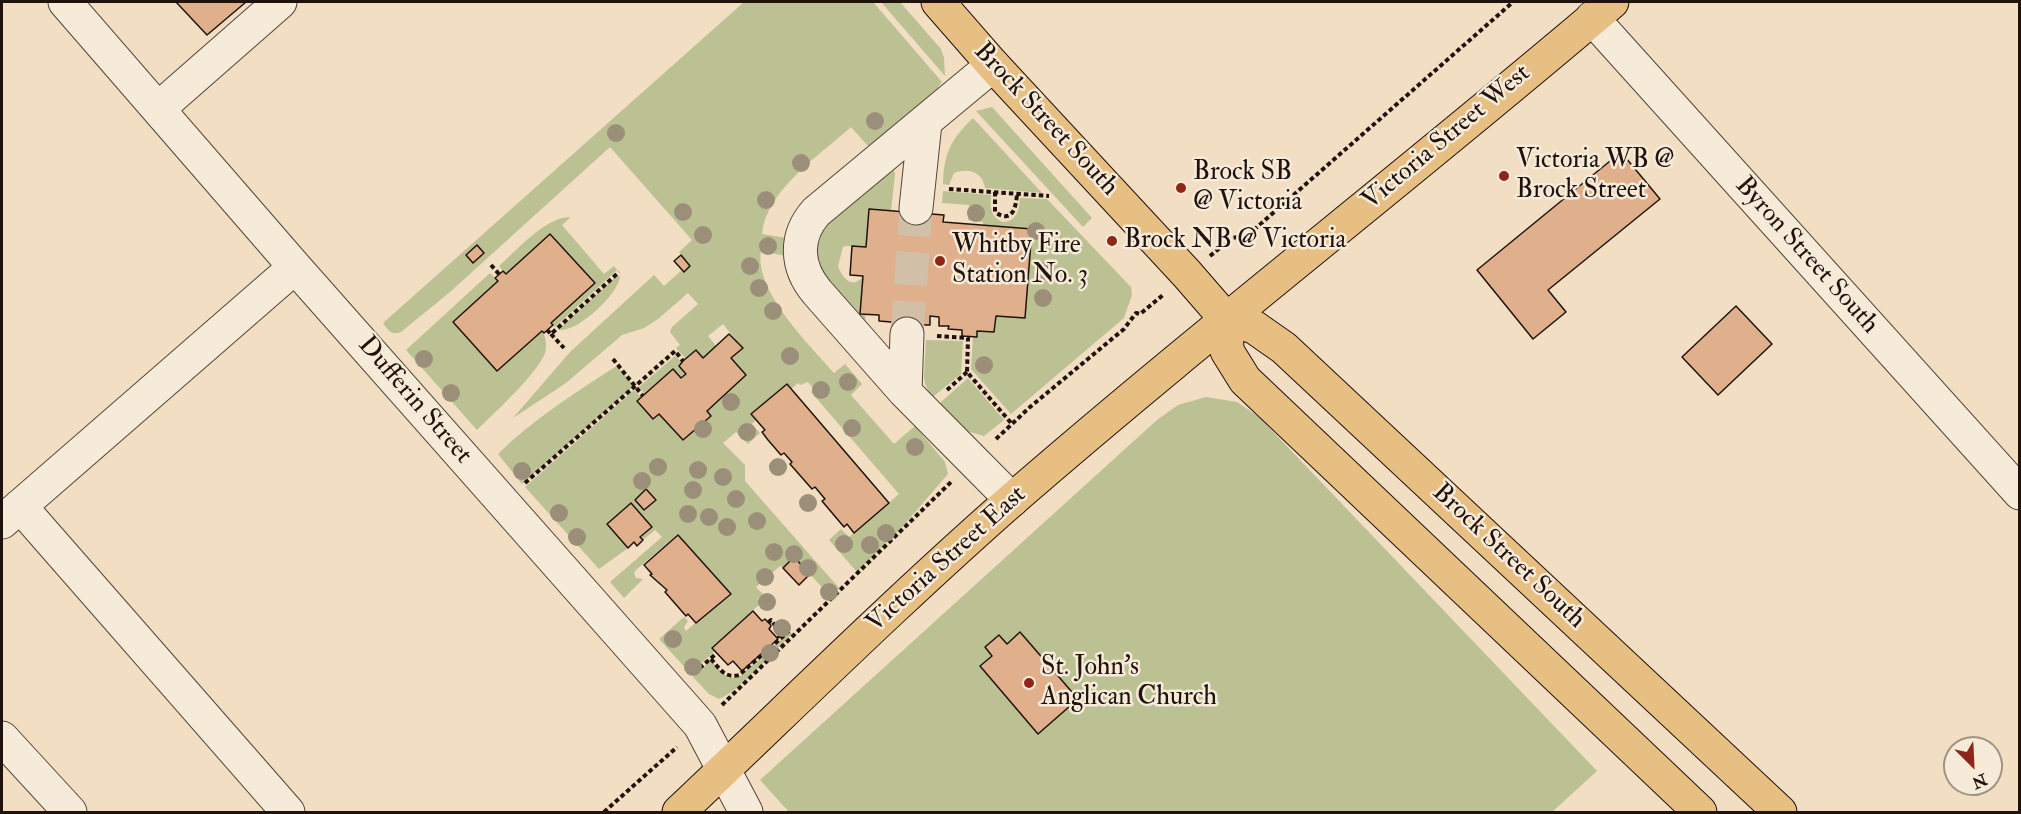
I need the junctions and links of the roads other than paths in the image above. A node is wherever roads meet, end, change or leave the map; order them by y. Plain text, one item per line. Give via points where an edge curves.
1 (64, 2) edge
2 (280, 2) edge
3 (938, 2) edge
4 (1602, 10) edge
5 (993, 65) junction
6 (158, 110) junction
7 (925, 123) junction
8 (928, 198) tunnel mouth
9 (295, 267) junction
10 (1226, 319) junction
11 (907, 334) tunnel mouth
12 (904, 392) junction
13 (2019, 493) edge
14 (1012, 500) junction
15 (11, 514) edge
16 (2, 738) edge
17 (723, 770) junction
18 (70, 813) edge
19 (288, 813) edge
20 (679, 813) edge
21 (746, 813) edge
22 (1700, 813) edge
23 (1780, 813) edge

1 - 6 street, Dufferin Street
2 - 6 street
3 - 5 main road, Brock Street South
4 - 10 main road, Victoria Street West
4 - 13 street, Byron Street South
5 - 7 street
5 - 10 main road, Brock Street South
6 - 9 street, Dufferin Street
7 - 8 street
7 - 12 street via 816,212 801,242 801,264 810,283
9 - 15 street
9 - 17 street, Dufferin Street via 700,725
10 - 14 main road, Victoria Street East
10 - 22 main road, Brock Street South via 1227,351 1245,380
10 - 23 main road, Brock Street South via 1254,327 1284,348
11 - 12 street
12 - 14 street
14 - 17 main road, Victoria Street East
15 - 19 street
16 - 18 street
17 - 20 main road, Victoria Street East
17 - 21 street, Dufferin Street

